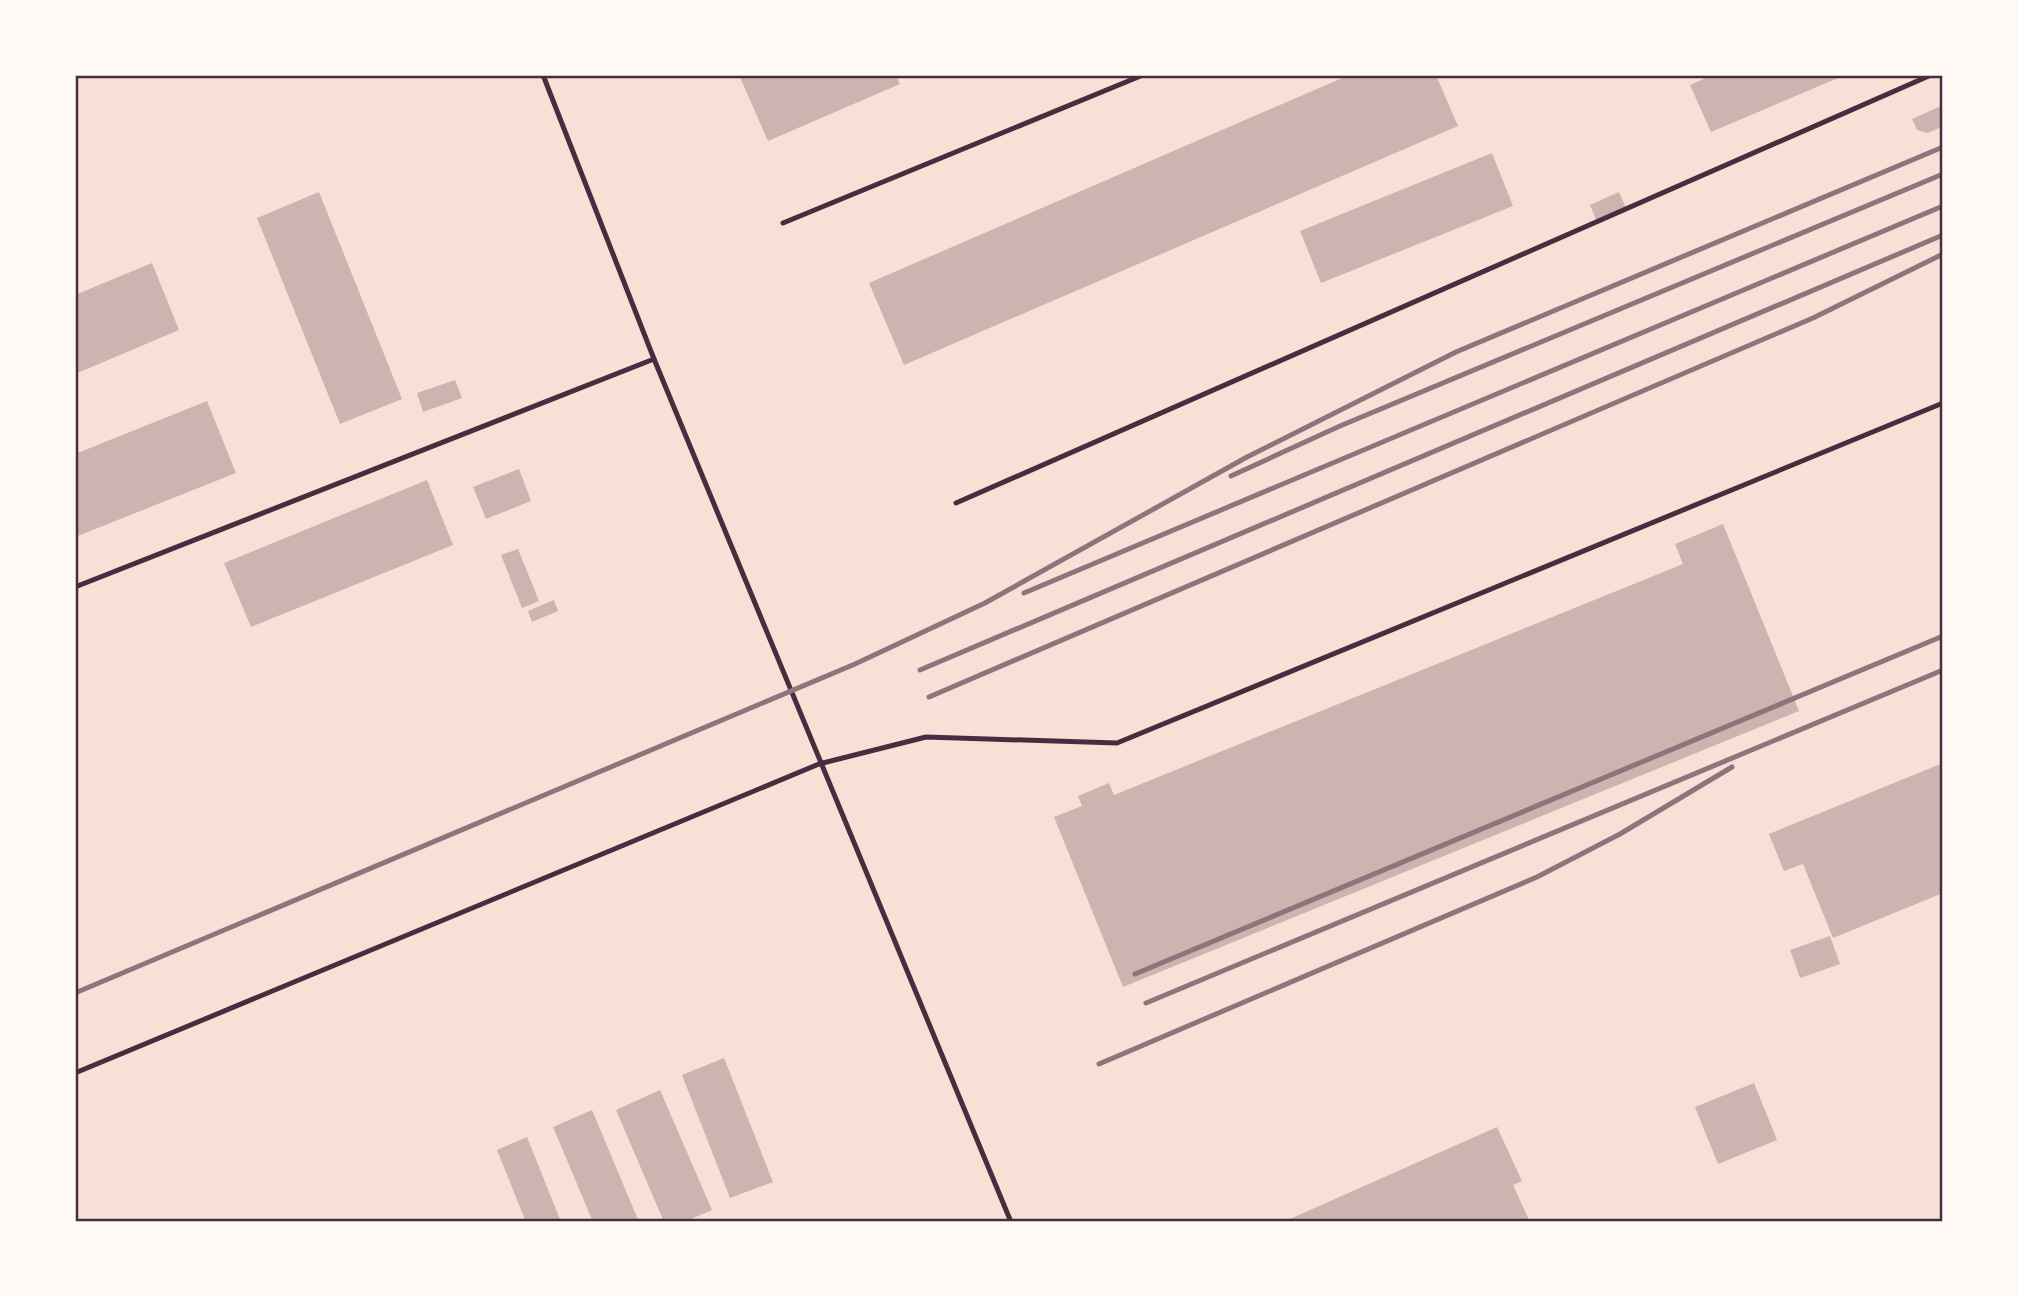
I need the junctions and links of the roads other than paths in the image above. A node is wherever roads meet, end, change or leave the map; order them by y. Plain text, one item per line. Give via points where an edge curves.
1 (543, 75) edge
2 (1143, 75) edge
3 (1931, 75) edge
4 (783, 223) dead end
5 (654, 359) junction
6 (1943, 403) edge
7 (956, 503) dead end
8 (75, 587) edge
9 (819, 764) junction
10 (75, 1073) edge
11 (1011, 1222) edge

1 - 5 lane
2 - 4 lane
3 - 7 lane
5 - 8 lane
5 - 9 lane
6 - 9 lane via 1117,743 926,737
9 - 10 lane
9 - 11 lane

